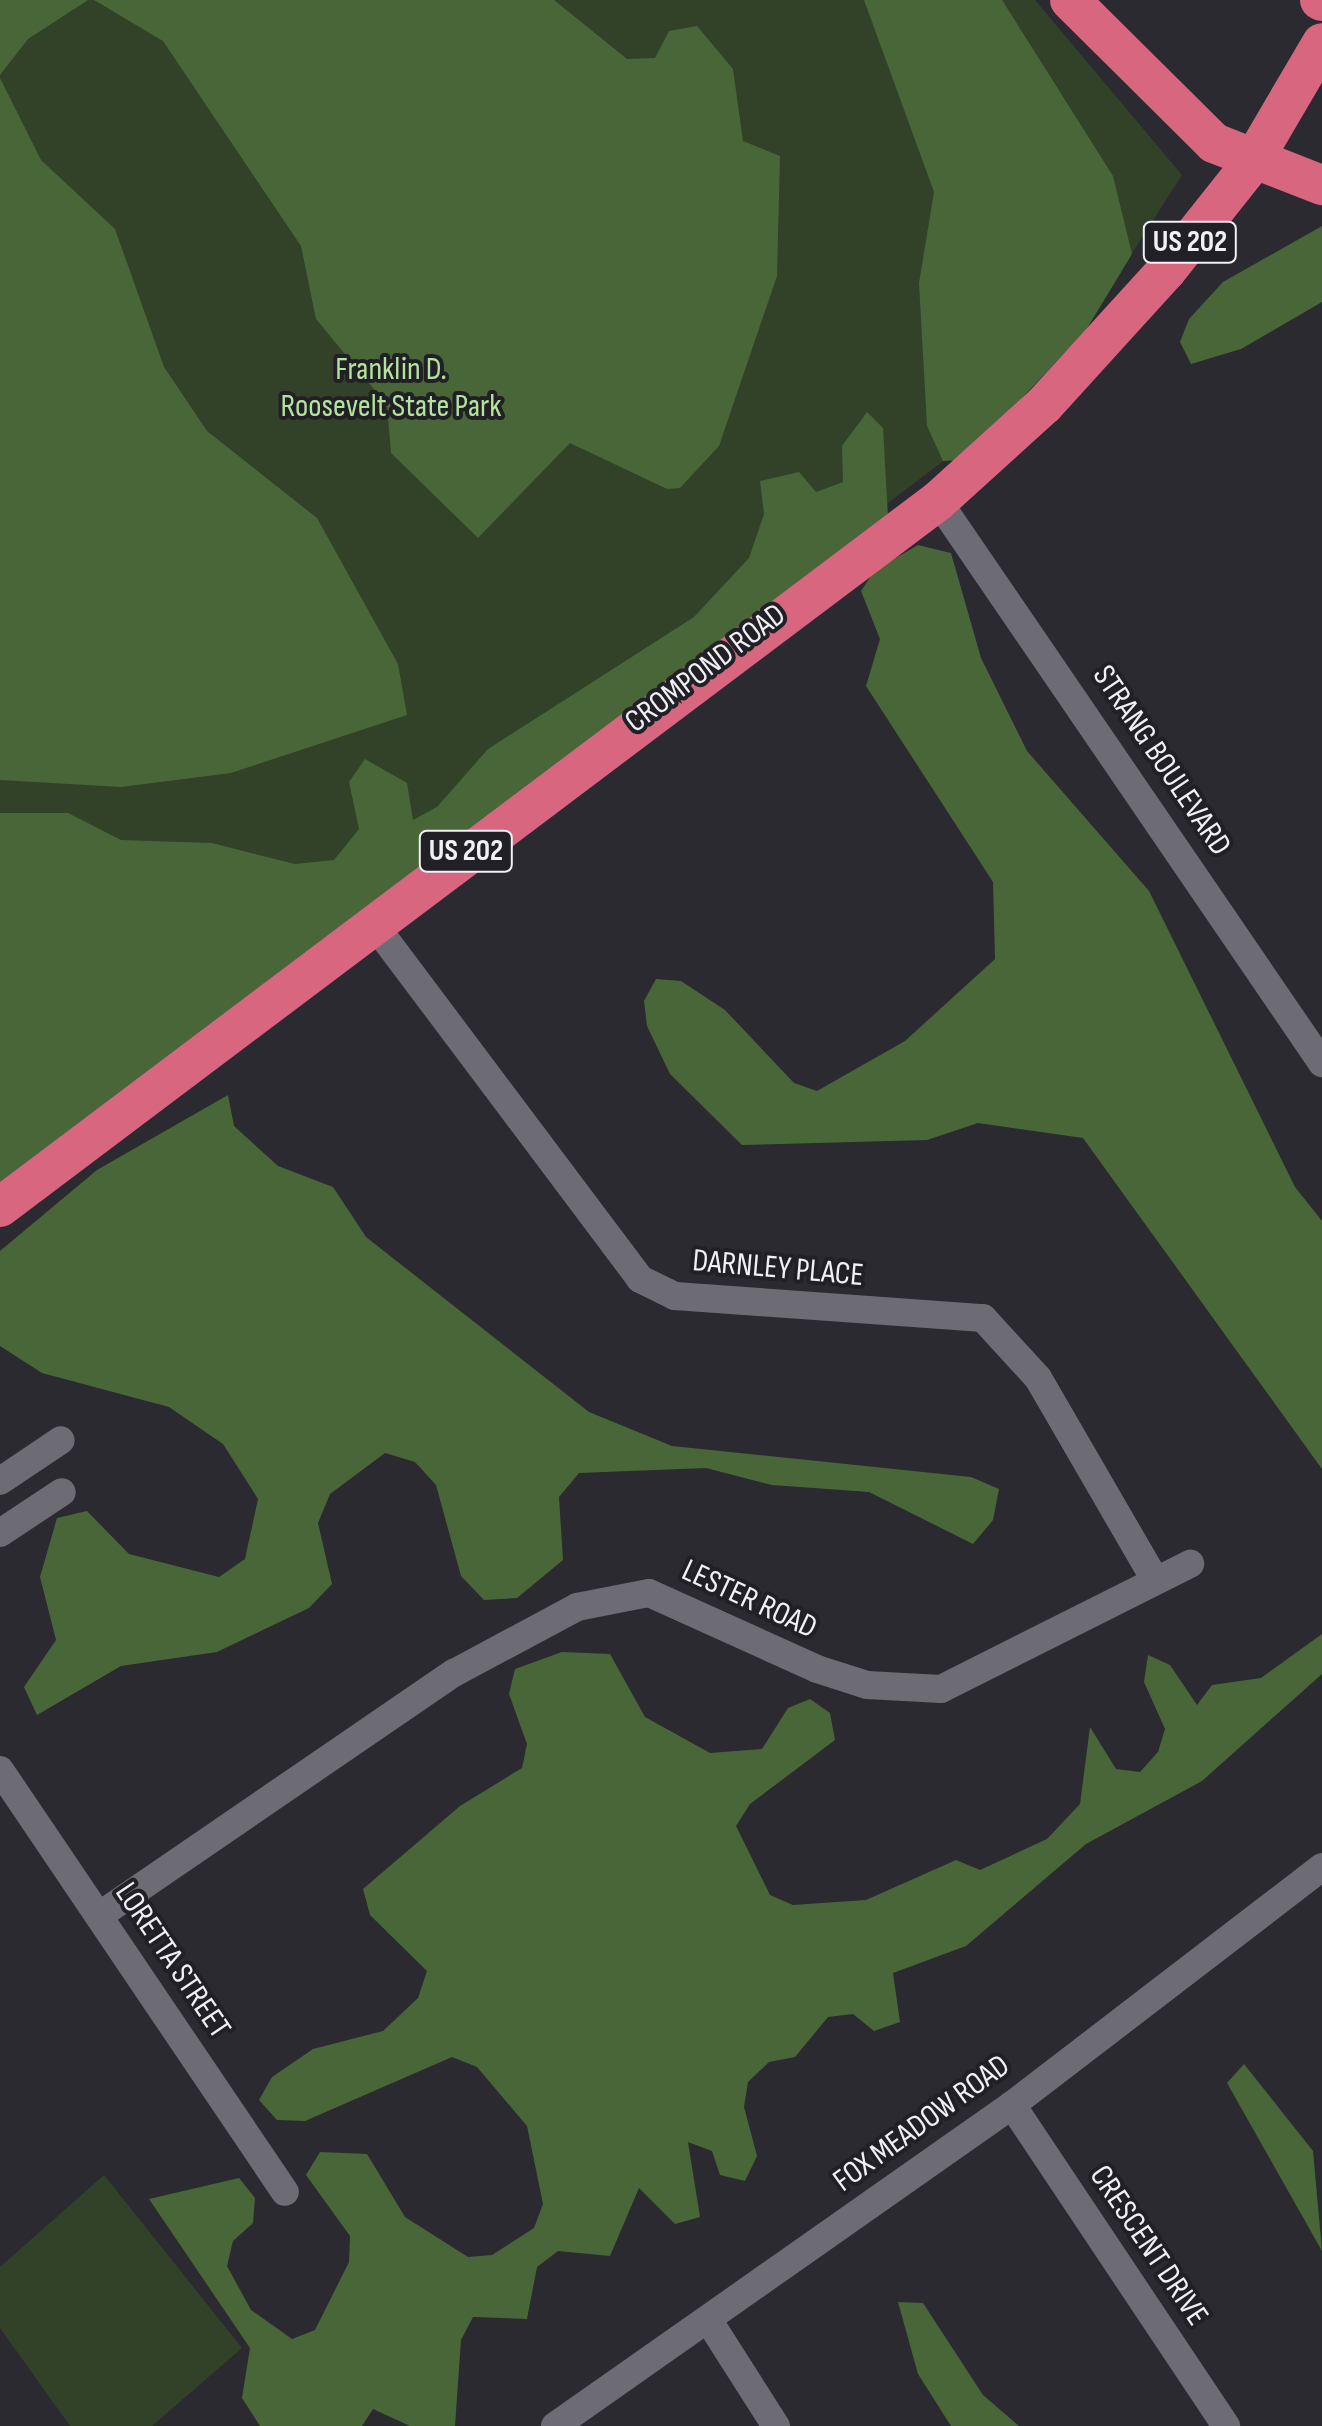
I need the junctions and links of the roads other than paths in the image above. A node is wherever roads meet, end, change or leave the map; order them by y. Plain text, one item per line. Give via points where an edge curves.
1 (1070, 0) edge
2 (1322, 43) edge
3 (1251, 164) junction
4 (1322, 185) edge
5 (938, 501) junction
6 (372, 923) junction
7 (1322, 1064) edge
8 (0, 1207) edge
9 (61, 1440) dead end
10 (0, 1481) edge
11 (62, 1492) dead end
12 (0, 1533) edge
13 (1190, 1564) dead end
14 (1154, 1580) junction
15 (0, 1770) edge
16 (1318, 1880) edge
17 (100, 1915) junction
18 (1012, 2104) junction
19 (285, 2192) dead end
20 (709, 2321) junction
21 (555, 2426) edge
22 (776, 2426) edge
23 (1226, 2426) edge

1 - 3 highway via 1214,142
2 - 3 highway, CROMPOND ROAD / US 202
3 - 4 highway
3 - 5 highway, CROMPOND ROAD / US 202 via 1088,360
5 - 6 highway, CROMPOND ROAD / US 202
5 - 7 street, STRANG BOULEVARD
6 - 8 highway, CROMPOND ROAD / US 202
6 - 14 street, DARNLEY PLACE via 640,1279 675,1296 982,1318 1038,1378
9 - 10 street
11 - 12 street
13 - 14 street, LESTER ROAD
14 - 17 street, LESTER ROAD via 940,1690 867,1685 816,1670 649,1593 577,1607 454,1673
15 - 17 street, LORETTA STREET
16 - 18 street, FOX MEADOW ROAD
17 - 19 street, LORETTA STREET
18 - 20 street, FOX MEADOW ROAD
18 - 23 street, CRESCENT DRIVE
20 - 21 street, FOX MEADOW ROAD
20 - 22 street

